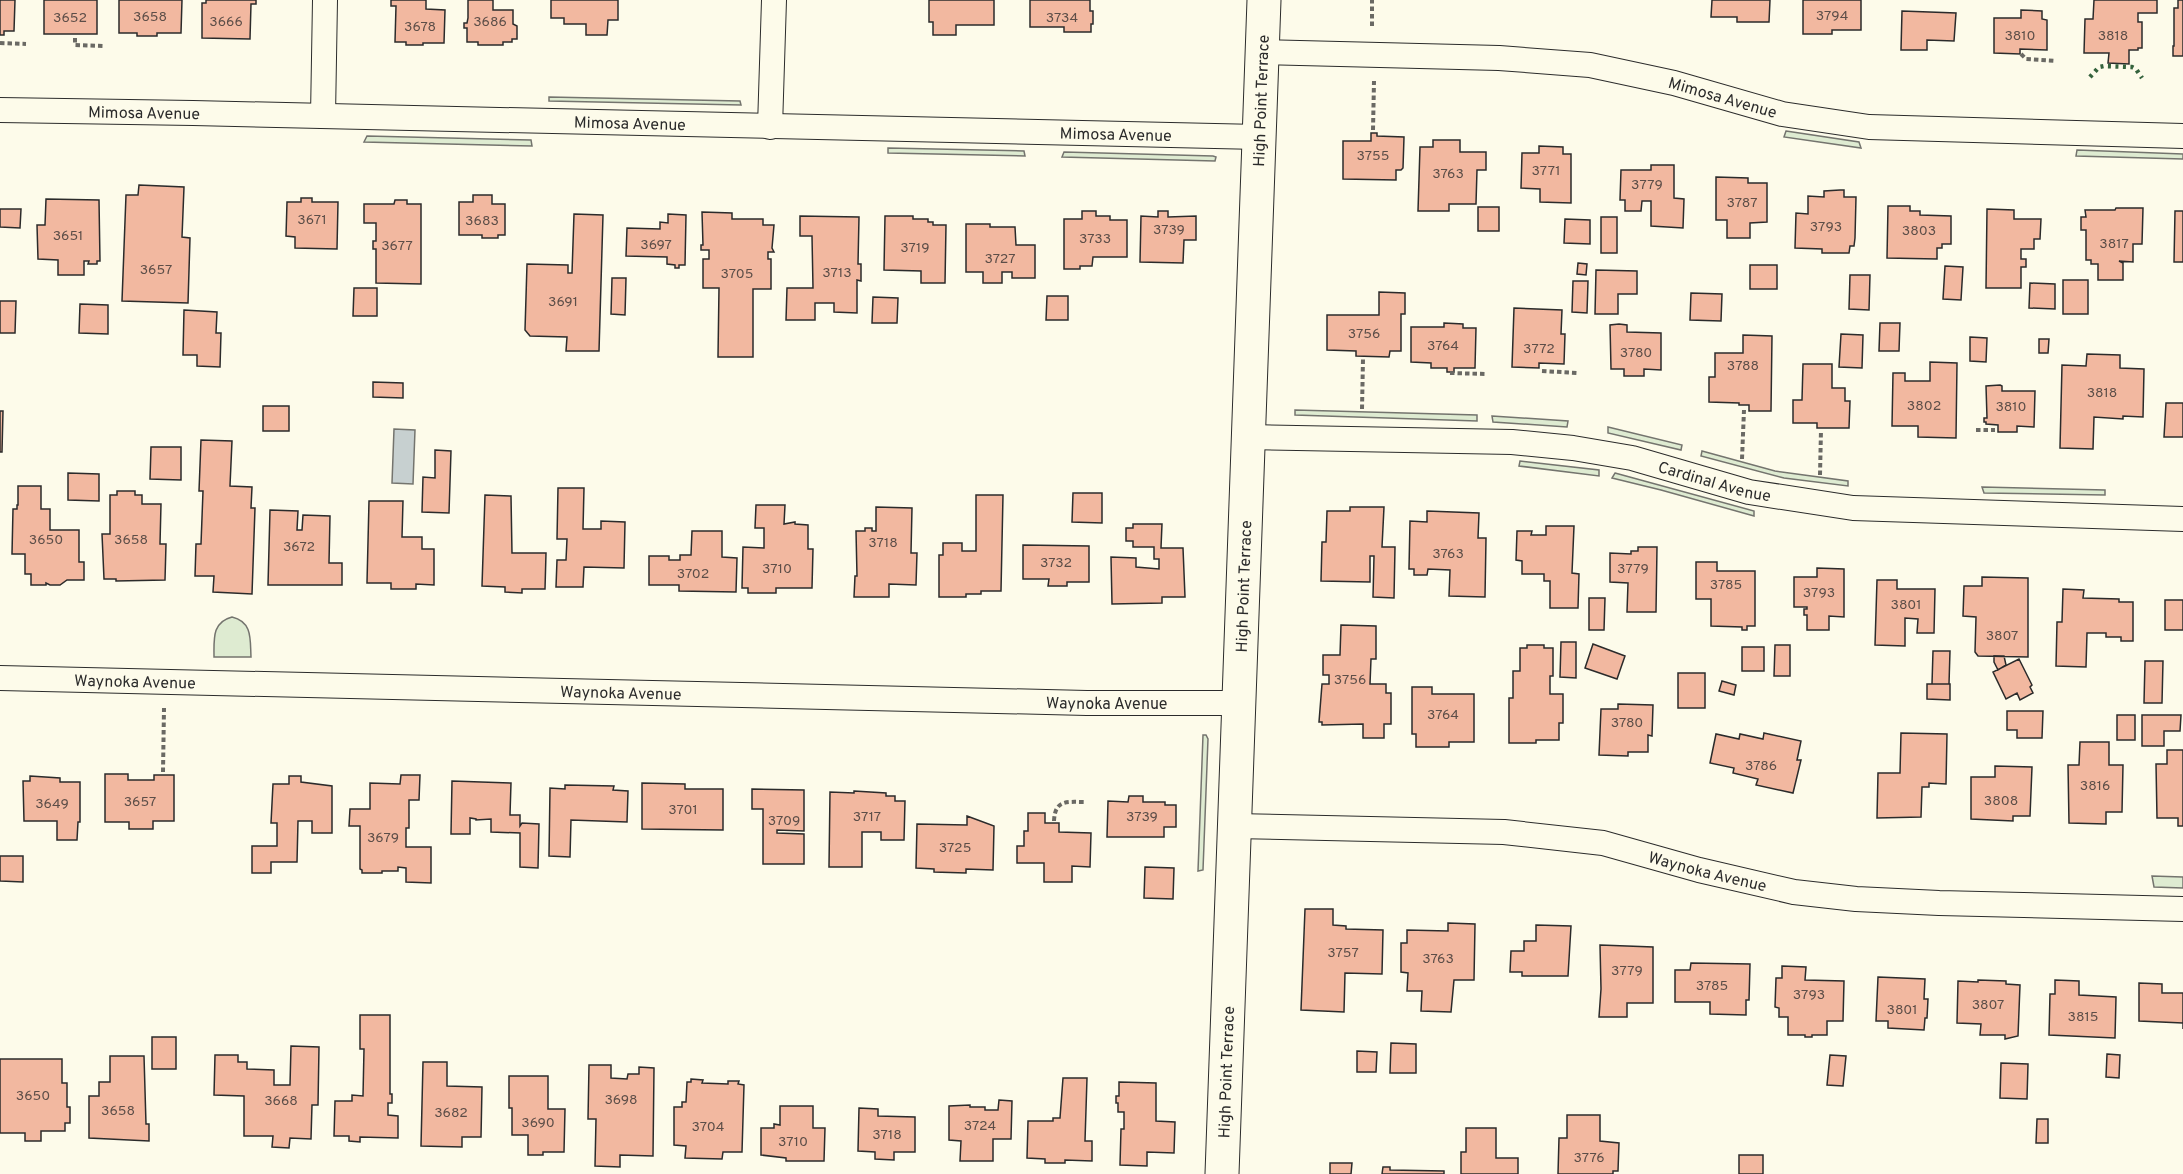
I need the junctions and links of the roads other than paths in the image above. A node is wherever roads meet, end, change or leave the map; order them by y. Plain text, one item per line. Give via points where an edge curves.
1 (325, 0) edge
2 (774, 0) edge
3 (1264, 0) edge
4 (1262, 52) junction
5 (0, 110) edge
6 (323, 116) junction
7 (770, 127) junction
8 (2183, 136) edge
9 (1259, 137) junction
10 (1248, 437) junction
11 (2183, 519) edge
12 (0, 678) edge
13 (1240, 703) junction
14 (1234, 826) junction
15 (2183, 909) edge
16 (1222, 1174) edge

1 - 6 street
2 - 7 street
3 - 4 street, High Point Terrace
4 - 8 street, Mimosa Avenue via 1499,58 1590,65 1674,83 1782,114 1869,127
4 - 9 street, High Point Terrace
5 - 6 street, Mimosa Avenue
6 - 7 street, Mimosa Avenue
7 - 9 street, Mimosa Avenue
9 - 10 street, High Point Terrace
10 - 11 street, Cardinal Avenue via 1512,442 1644,461 1749,492 1853,508
10 - 13 street, High Point Terrace
12 - 13 street, Waynoka Avenue via 1087,703
13 - 14 street, High Point Terrace
14 - 15 street, Waynoka Avenue via 1504,832 1603,843 1794,892 1856,899
14 - 16 street, High Point Terrace

